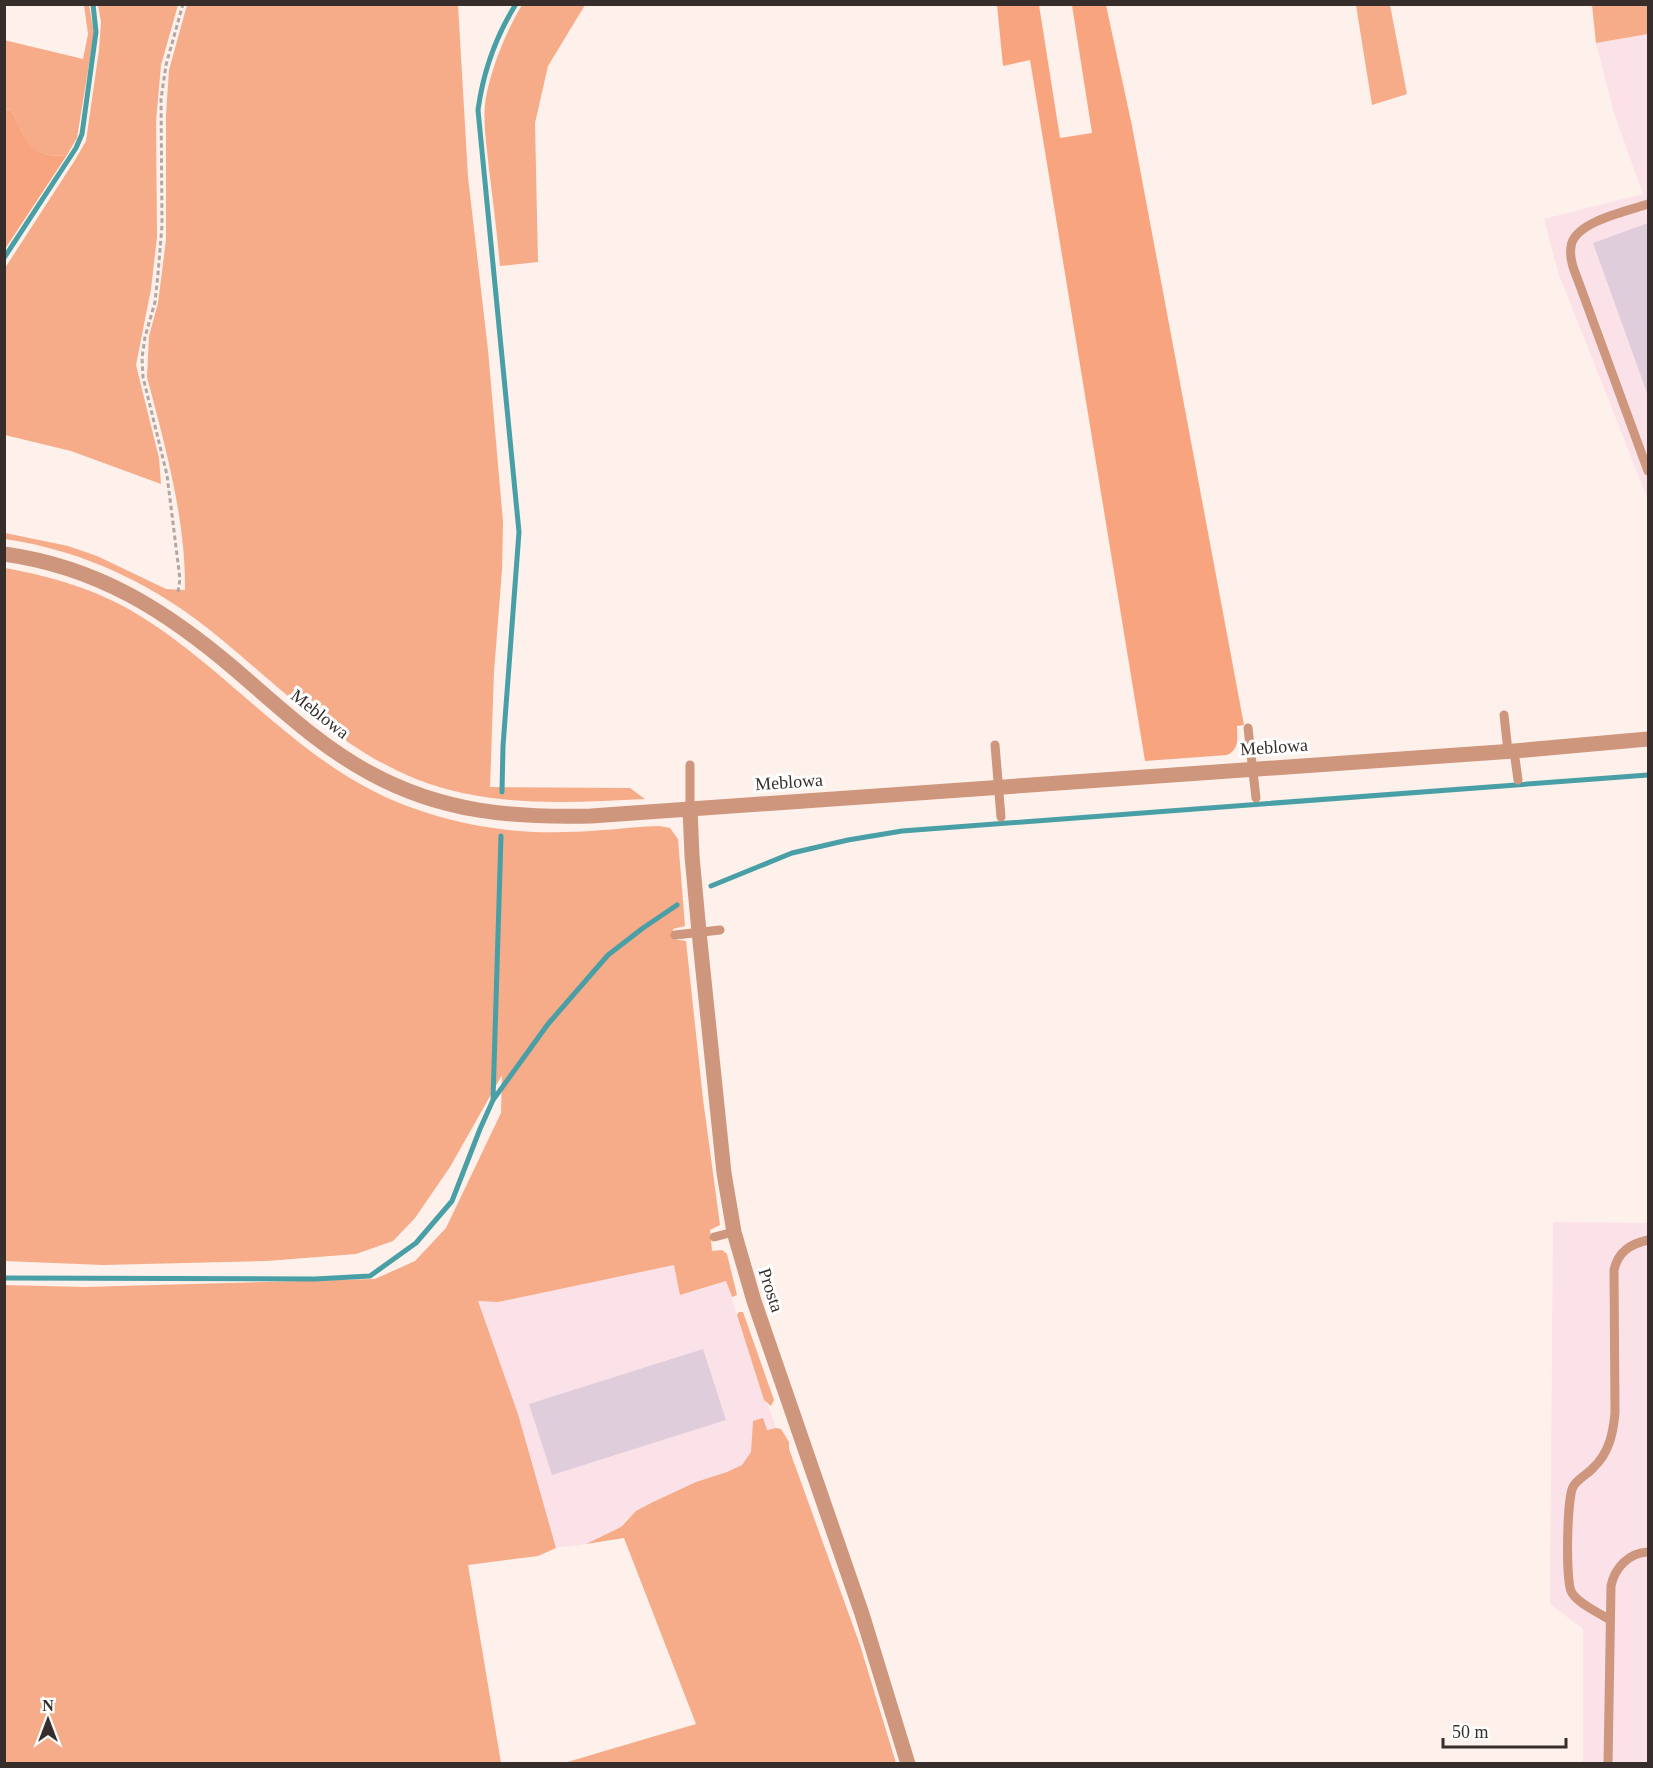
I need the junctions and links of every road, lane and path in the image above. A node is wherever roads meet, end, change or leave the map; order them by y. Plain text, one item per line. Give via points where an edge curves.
1 (183, 4) edge
2 (1648, 204) edge
3 (1648, 471) edge
4 (4, 554) edge
5 (178, 592) dead end
6 (1504, 715) dead end
7 (1248, 728) dead end
8 (1648, 739) edge
9 (995, 745) dead end
10 (1510, 751) junction
11 (690, 765) dead end
12 (1253, 768) junction
13 (1518, 780) dead end
14 (998, 786) junction
15 (1256, 798) dead end
16 (690, 809) junction
17 (1001, 817) dead end
18 (720, 930) dead end
19 (699, 932) junction
20 (675, 935) dead end
21 (734, 1232) junction
22 (714, 1237) dead end
23 (1648, 1240) edge
24 (1648, 1552) edge
25 (1610, 1620) junction
26 (909, 1764) edge
27 (1608, 1764) edge

1 - 5 path via 161,99 162,225 155,302 142,357 143,377 167,475 180,571
2 - 3 lane via 1585,226 1572,242 1570,255
4 - 16 street, Meblowa via 52,563 91,576 147,603 202,642 323,743 371,774 418,795 468,809 518,816
6 - 10 lane
7 - 12 lane
8 - 10 street, Meblowa
9 - 14 lane
10 - 12 street, Meblowa
10 - 13 lane
11 - 16 lane
12 - 14 street, Meblowa
12 - 15 lane
14 - 16 street, Meblowa
14 - 17 lane
16 - 19 street, Prosta
18 - 19 lane
19 - 20 lane
19 - 21 street, Prosta via 724,1173
21 - 22 lane
21 - 26 street, Prosta
23 - 25 lane via 1622,1251 1616,1259 1612,1435 1606,1452 1574,1484 1570,1497 1570,1588 1583,1603
24 - 25 lane via 1632,1556 1616,1572 1611,1586
25 - 27 lane

